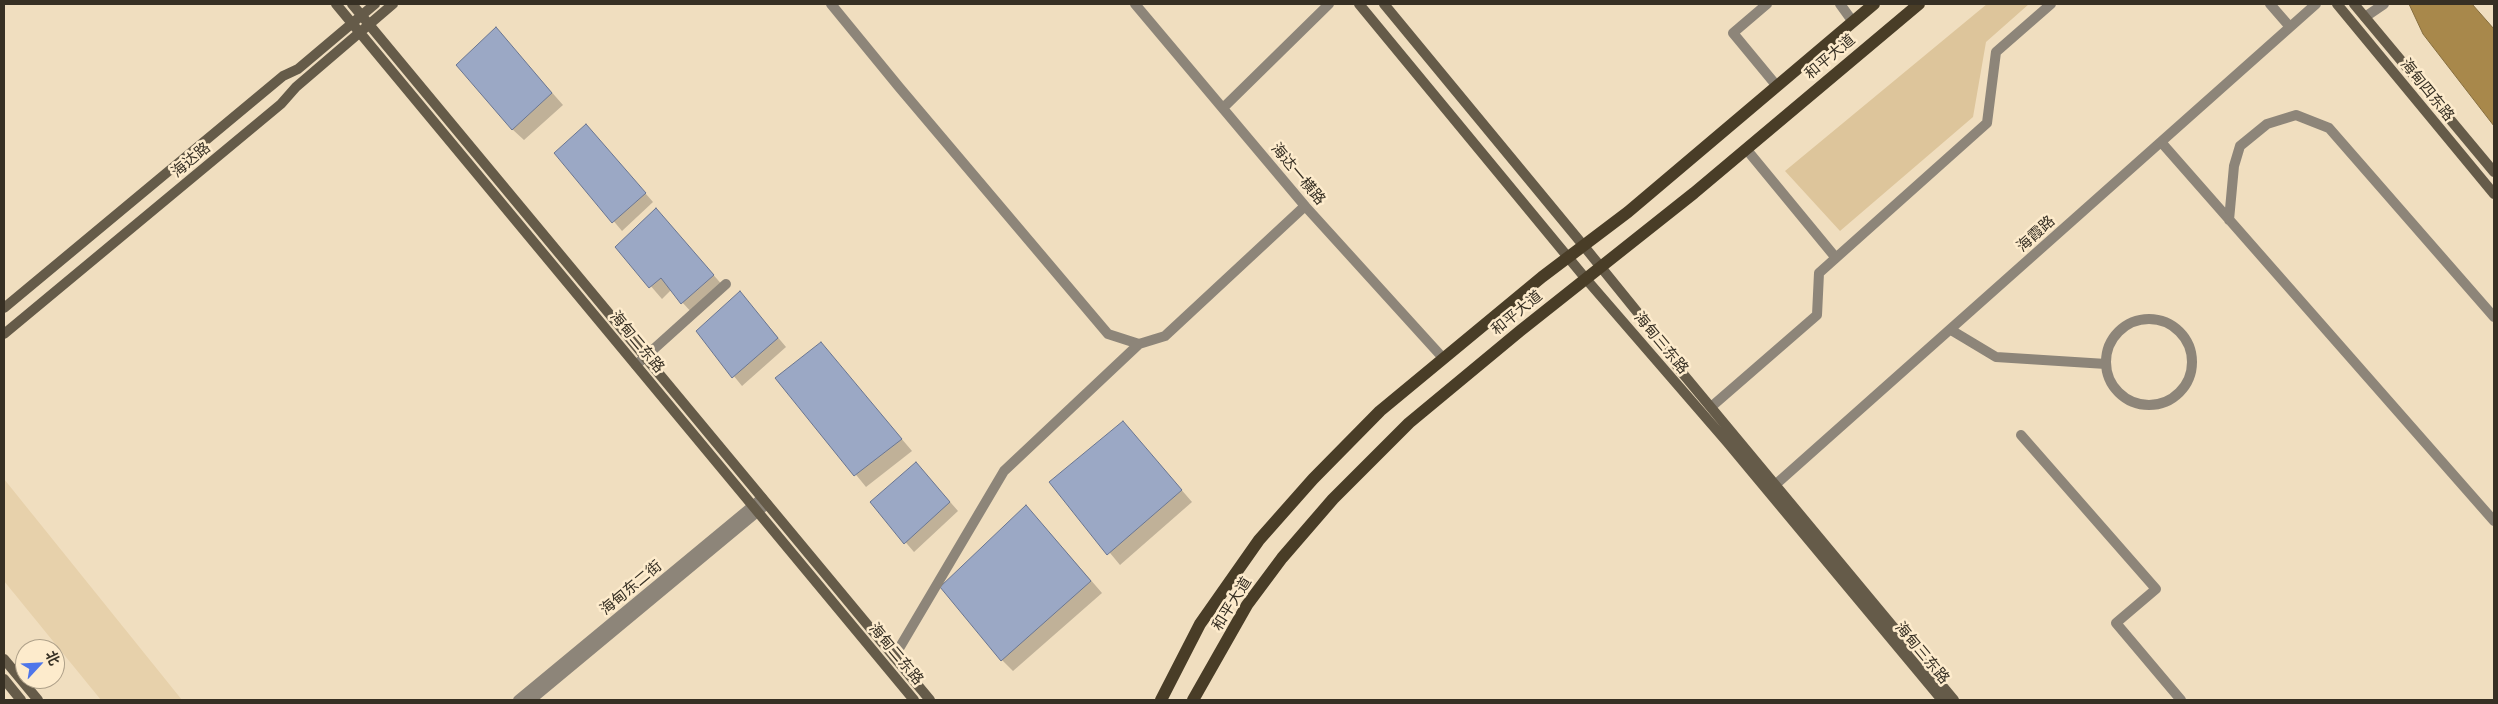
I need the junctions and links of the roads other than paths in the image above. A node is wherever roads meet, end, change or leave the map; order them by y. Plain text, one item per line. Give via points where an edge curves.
1 (336, 4) edge
2 (352, 4) edge
3 (375, 4) edge
4 (393, 4) edge
5 (831, 4) edge
6 (1135, 4) edge
7 (1329, 4) edge
8 (1359, 4) edge
9 (1384, 4) edge
10 (1767, 4) edge
11 (1840, 4) edge
12 (1874, 4) edge
13 (1919, 4) edge
14 (2051, 4) edge
15 (2270, 4) edge
16 (2316, 4) edge
17 (2337, 4) edge
18 (2354, 4) edge
19 (2384, 4) edge
20 (362, 15) junction
21 (2365, 17) junction
22 (1853, 22) junction
23 (352, 23) junction
24 (369, 24) junction
25 (2290, 26) junction
26 (360, 32) junction
27 (1776, 85) junction
28 (1222, 108) junction
29 (2161, 142) junction
30 (1747, 150) junction
31 (2494, 172) edge
32 (2494, 194) edge
33 (1306, 206) junction
34 (2229, 220) junction
35 (1583, 245) junction
36 (1568, 257) junction
37 (1836, 258) junction
38 (1601, 267) junction
39 (1586, 278) junction
40 (726, 284) dead end
41 (4, 308) edge
42 (2494, 317) edge
43 (1951, 330) junction
44 (4, 334) edge
45 (1138, 344) junction
46 (645, 357) junction
47 (1443, 358) junction
48 (2106, 364) junction
49 (636, 366) junction
50 (1711, 407) junction
51 (2021, 435) dead end
52 (1775, 485) junction
53 (765, 501) junction
54 (755, 509) junction
55 (2494, 521) edge
56 (894, 657) junction
57 (4, 659) edge
58 (4, 679) edge
59 (21, 700) edge
60 (38, 700) edge
61 (518, 700) edge
62 (531, 700) edge
63 (914, 700) edge
64 (930, 700) edge
65 (1161, 700) edge
66 (1193, 700) edge
67 (1942, 700) edge
68 (1954, 700) edge
69 (2181, 700) edge

1 - 23 main road, 海甸二东路
2 - 20 main road, 海甸二东路
3 - 20 main road, 海达路
4 - 24 main road, 海达路
5 - 45 street via 1108,334
6 - 28 street, 海达一横路
7 - 28 street
8 - 36 main road, 海甸三东路
9 - 35 main road
10 - 27 street via 1733,33
11 - 22 street
12 - 22 main road, 和平大道
13 - 30 main road, 和平大道
14 - 37 street via 1996,52 1986,122
15 - 25 street
16 - 25 street, 海霞路
17 - 32 main road, 海甸四东路
18 - 21 main road, 海甸四东路
19 - 21 street
20 - 23 main road, 海达路
20 - 24 main road, 海甸二东路
21 - 31 main road, 海甸四东路
22 - 27 main road, 和平大道
23 - 26 main road, 海甸二东路
23 - 41 main road, 海达路 via 298,69 277,81
24 - 26 main road, 海达路
24 - 46 main road, 海甸二东路
25 - 29 street, 海霞路
26 - 44 main road, 海达路 via 281,104
26 - 49 main road, 海甸二东路
27 - 35 main road, 和平大道 via 1642,201
28 - 33 street, 海达一横路
29 - 34 street
29 - 43 street, 海霞路
30 - 37 street
30 - 38 main road, 和平大道
33 - 45 street via 1165,336
33 - 47 street, 海达一横路
34 - 42 street via 2234,166 2240,146 2267,124 2296,115 2313,121 2329,128
34 - 55 street
35 - 36 main road, 和平大道
35 - 38 main road
36 - 39 main road, 海甸三东路
36 - 47 main road, 和平大道
37 - 50 street via 1819,273 1817,315
38 - 39 main road, 和平大道
38 - 50 main road
39 - 66 main road, 和平大道 via 1409,423 1333,499 1247,605
39 - 67 main road, 海甸三东路
40 - 46 street
43 - 48 street via 1996,357
43 - 52 street, 海霞路
45 - 56 street via 1004,471
46 - 49 street
46 - 53 main road, 海甸二东路
47 - 65 main road, 和平大道 via 1380,411 1259,540 1200,624
48 - 48 street via 2108,349 2115,336 2126,326 2148,320 2169,324 2181,333 2189,346 2192,360 2185,386 2170,400 2151,405 2137,404 2120,393 2109,377
49 - 54 main road, 海甸二东路
50 - 52 main road
51 - 69 street via 2156,589 2116,623
52 - 68 main road
53 - 54 street, 海甸东二街
53 - 56 main road, 海甸二东路
54 - 61 street, 海甸东二街
54 - 62 street, 海甸东二街
54 - 63 main road, 海甸二东路
56 - 64 main road, 海甸二东路
57 - 60 main road
58 - 59 main road

